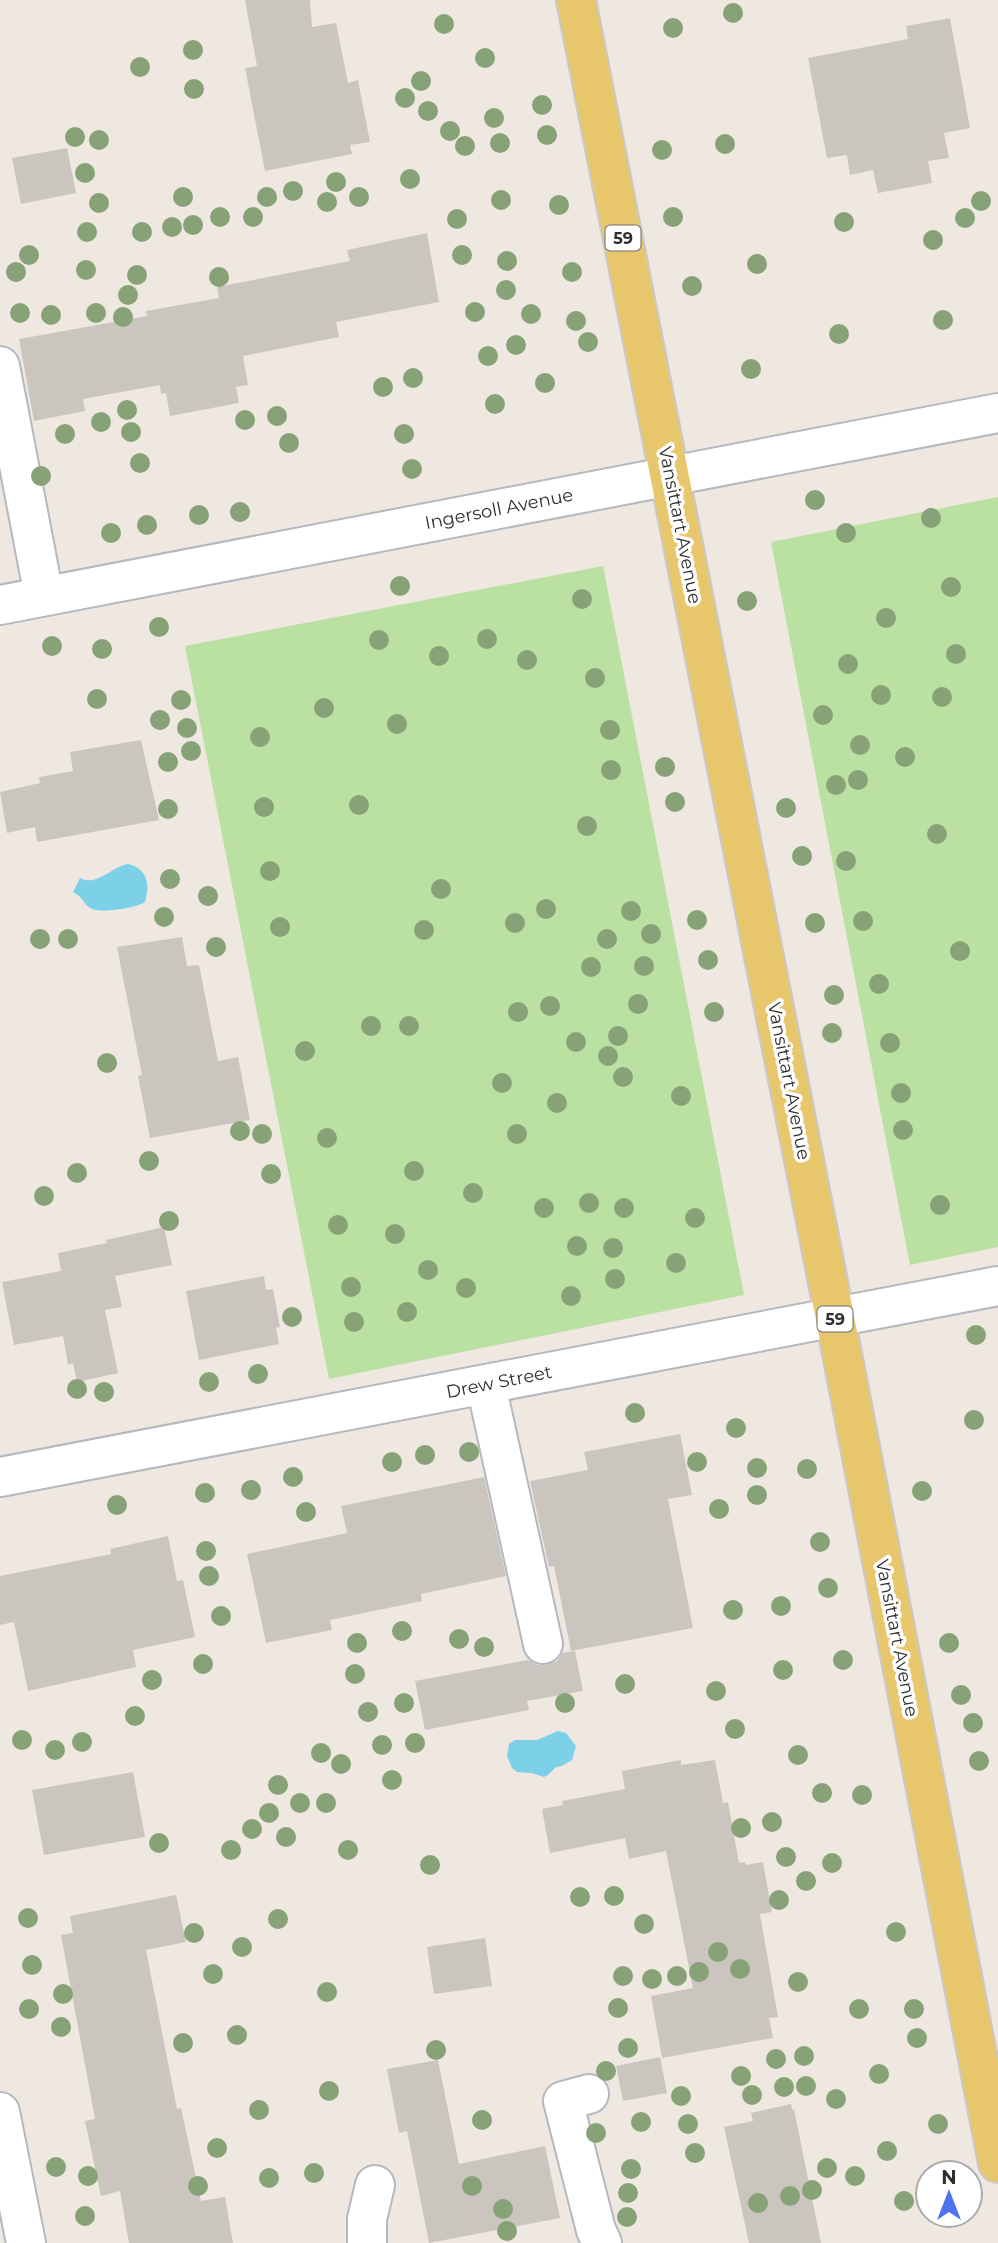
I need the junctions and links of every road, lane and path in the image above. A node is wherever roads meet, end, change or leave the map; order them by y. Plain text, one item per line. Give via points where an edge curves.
1 (576, 0) edge
2 (0, 366) edge
3 (998, 413) edge
4 (671, 476) junction
5 (44, 596) junction
6 (0, 604) edge
7 (998, 1286) edge
8 (835, 1318) junction
9 (486, 1385) junction
10 (0, 1477) edge
11 (543, 1644) dead end
12 (589, 2094) dead end
13 (0, 2112) edge
14 (998, 2163) edge
15 (375, 2185) dead end
16 (26, 2243) edge
17 (367, 2243) edge
18 (602, 2243) edge

1 - 4 main road, Vansittart Avenue / 59
2 - 5 street
3 - 4 street, Ingersoll Avenue
4 - 5 street, Ingersoll Avenue
4 - 8 main road, Vansittart Avenue / 59
5 - 6 street, Ingersoll Avenue
7 - 8 street, Drew Street
8 - 9 street, Drew Street
8 - 14 main road, Vansittart Avenue / 59
9 - 10 street, Drew Street
9 - 11 street
12 - 18 street via 563,2101
13 - 16 street
15 - 17 street

